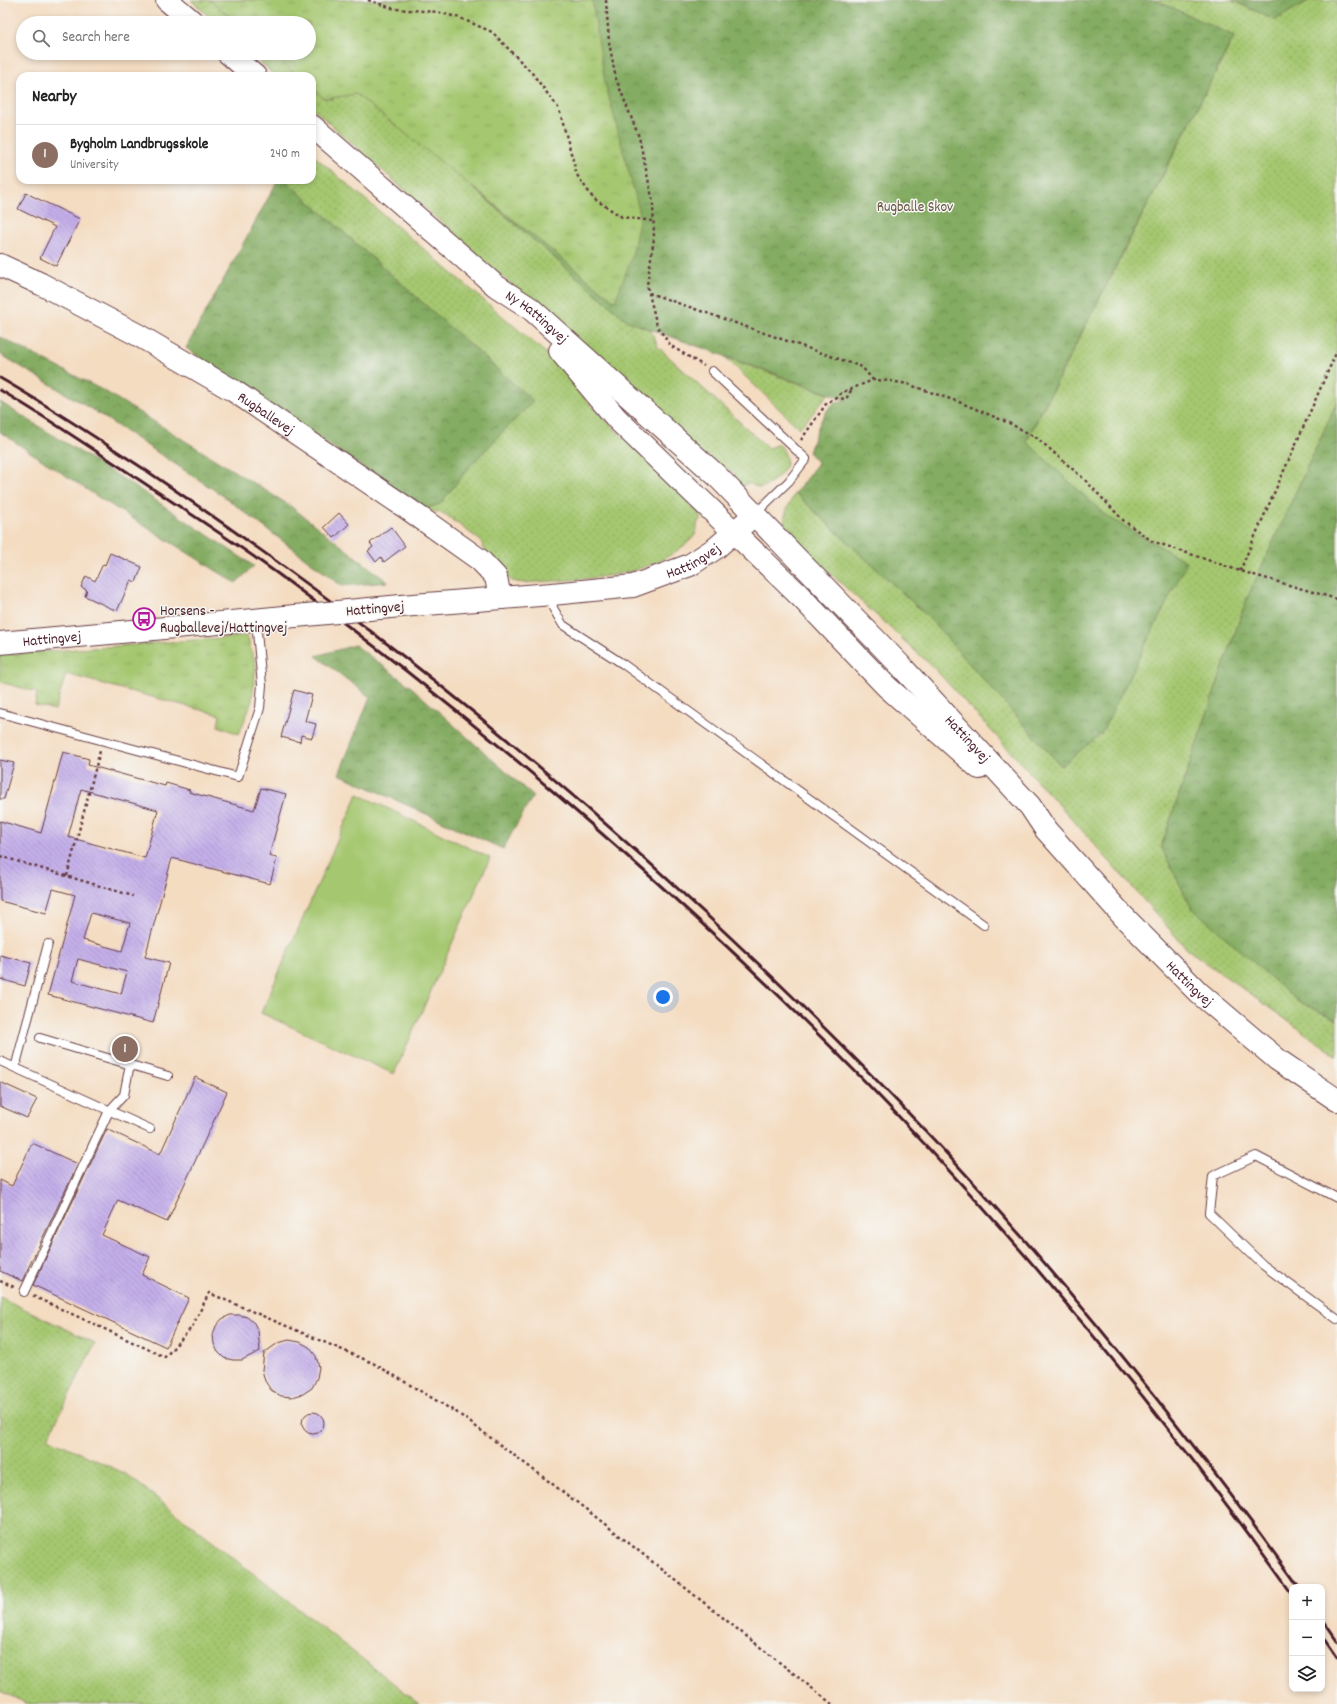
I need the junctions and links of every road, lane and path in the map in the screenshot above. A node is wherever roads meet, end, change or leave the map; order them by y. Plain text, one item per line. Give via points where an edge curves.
1 (168, 0) edge
2 (368, 0) edge
3 (606, 0) edge
4 (186, 16) edge
5 (236, 60) edge
6 (250, 72) edge
7 (316, 129) edge
8 (653, 221) junction
9 (0, 265) edge
10 (496, 286) junction
11 (649, 293) junction
12 (1337, 352) edge
13 (712, 371) joint
14 (872, 380) junction
15 (852, 389) junction
16 (834, 398) junction
17 (795, 449) junction
18 (755, 514) junction
19 (735, 532) junction
20 (1240, 571) junction
21 (552, 594) junction
22 (500, 598) junction
23 (1337, 599) edge
24 (265, 619) junction
25 (0, 643) edge
26 (900, 666) junction
27 (0, 714) edge
28 (103, 742) junction
29 (1046, 830) junction
30 (0, 856) edge
31 (67, 876) junction
32 (133, 896) dead end
33 (984, 925) dead end
34 (48, 944) dead end
35 (40, 1038) dead end
36 (0, 1061) edge
37 (130, 1064) junction
38 (15, 1068) junction
39 (168, 1076) dead end
40 (1337, 1100) edge
41 (109, 1110) junction
42 (150, 1129) dead end
43 (1337, 1198) edge
44 (0, 1281) edge
45 (24, 1292) junction
46 (1337, 1319) edge
47 (832, 1704) edge

1 - 4 street
2 - 8 path via 395,9 438,12 460,18 492,32 532,73 559,109 577,175 593,198 622,217
3 - 8 path via 609,42 616,79 639,137 653,202
5 - 6 street
7 - 10 street, Ny Hattingvej
8 - 11 path via 654,238 647,285
9 - 22 street, Rugballevej via 138,335 234,391 408,508 480,560 496,577
10 - 18 street, Ny Hattingvej via 530,308 716,475
10 - 19 street, Hattingvej via 573,366 617,419
11 - 13 path via 657,326 671,346
11 - 14 path via 862,367
12 - 20 path
13 - 17 lane
14 - 15 path
14 - 20 path via 907,384 1009,423 1037,438 1084,479 1124,521 1152,541
15 - 16 path
15 - 16 path via 846,399
16 - 17 path via 826,404
17 - 18 lane via 806,459 789,481
18 - 19 street, Hattingvej
18 - 26 street, Hattingvej
19 - 21 street, Hattingvej via 690,566 633,586
19 - 26 street via 751,531 760,536 855,631
19 - 29 street, Hattingvej via 886,686 975,765 1023,812
20 - 23 path
21 - 22 street, Hattingvej
21 - 33 lane via 553,608 563,625 623,664
22 - 24 street, Hattingvej, bridge
24 - 25 street, Hattingvej
24 - 28 lane via 260,708 238,777
26 - 29 street, Hattingvej via 1030,806
27 - 28 lane
28 - 31 path
29 - 40 street, Hattingvej via 1123,916 1199,993 1278,1060
30 - 31 path
31 - 32 path
34 - 38 lane
35 - 37 lane
36 - 38 lane
37 - 39 lane
37 - 41 lane via 124,1095
38 - 41 lane
41 - 42 lane
41 - 45 lane
43 - 46 lane via 1256,1156 1213,1176 1209,1213 1263,1265
44 - 45 path
45 - 47 path via 165,1357 192,1327 209,1293 373,1363 459,1414 587,1510

